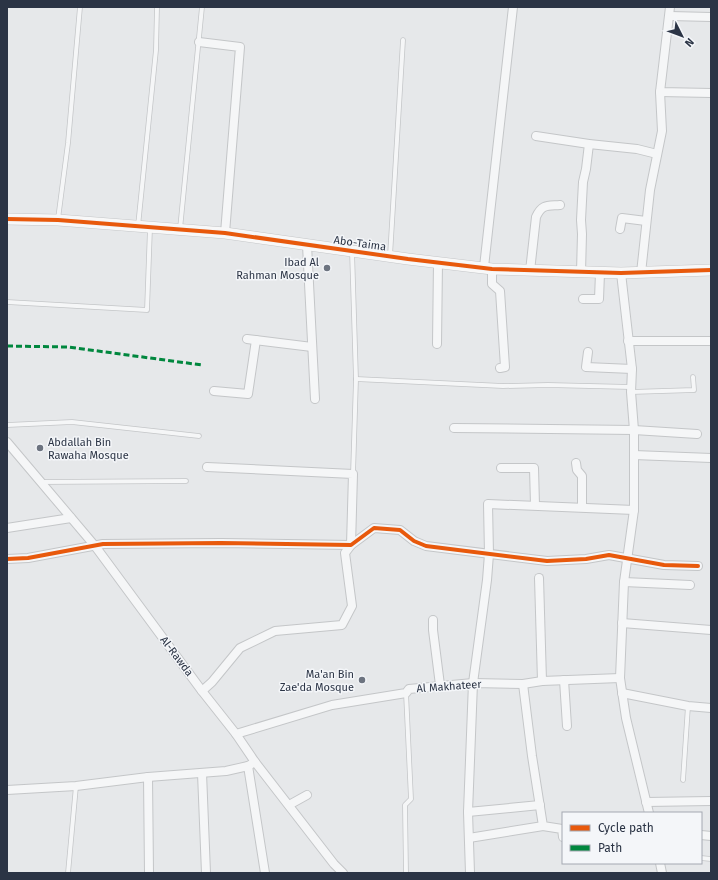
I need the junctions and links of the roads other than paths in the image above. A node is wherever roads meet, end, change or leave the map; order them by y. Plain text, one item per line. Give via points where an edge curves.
1 (80, 7) edge
2 (157, 7) edge
3 (202, 7) edge
4 (513, 7) edge
5 (670, 7) edge
6 (670, 16) junction
7 (711, 17) edge
8 (403, 40) dead end
9 (199, 42) junction
10 (660, 92) junction
11 (711, 94) edge
12 (536, 136) dead end
13 (589, 144) junction
14 (657, 154) junction
15 (560, 205) dead end
16 (7, 219) edge
17 (58, 220) junction
18 (646, 221) junction
19 (138, 226) junction
20 (150, 228) junction
21 (620, 229) dead end
22 (180, 230) junction
23 (226, 233) junction
24 (307, 245) junction
25 (352, 251) junction
26 (390, 256) junction
27 (438, 262) junction
28 (488, 268) junction
29 (711, 270) edge
30 (530, 271) junction
31 (581, 272) junction
32 (600, 273) junction
33 (621, 273) junction
34 (641, 273) junction
35 (582, 299) dead end
36 (7, 302) edge
37 (247, 339) dead end
38 (256, 340) junction
39 (628, 341) junction
40 (711, 341) edge
41 (437, 344) dead end
42 (312, 347) junction
43 (588, 352) dead end
44 (500, 368) dead end
45 (632, 369) junction
46 (693, 377) dead end
47 (356, 379) junction
48 (631, 389) junction
49 (214, 391) dead end
50 (315, 399) dead end
51 (7, 425) edge
52 (454, 428) dead end
53 (634, 430) junction
54 (697, 434) dead end
55 (199, 436) dead end
56 (7, 442) edge
57 (634, 455) junction
58 (711, 458) edge
59 (576, 463) dead end
60 (206, 467) dead end
61 (501, 468) dead end
62 (352, 474) junction
63 (186, 481) dead end
64 (41, 482) junction
65 (535, 505) junction
66 (582, 507) junction
67 (634, 510) junction
68 (71, 518) junction
69 (7, 528) edge
70 (351, 544) junction
71 (94, 546) junction
72 (489, 554) junction
73 (627, 558) junction
74 (7, 559) edge
75 (698, 566) dead end
76 (539, 578) dead end
77 (624, 582) junction
78 (690, 585) dead end
79 (433, 620) dead end
80 (622, 623) junction
81 (711, 630) edge
82 (620, 678) junction
83 (564, 680) junction
84 (542, 682) junction
85 (474, 683) junction
86 (523, 684) junction
87 (440, 685) junction
88 (202, 691) junction
89 (406, 693) junction
90 (622, 693) junction
91 (688, 706) junction
92 (711, 708) edge
93 (567, 726) dead end
94 (236, 734) junction
95 (252, 764) junction
96 (202, 773) junction
97 (148, 777) junction
98 (683, 780) dead end
99 (76, 786) junction
100 (7, 790) edge
101 (307, 795) dead end
102 (711, 801) edge
103 (646, 802) junction
104 (289, 805) junction
105 (540, 805) junction
106 (468, 812) junction
107 (648, 812) edge
108 (543, 826) junction
109 (562, 829) edge
110 (469, 838) junction
111 (68, 873) edge
112 (149, 873) edge
113 (206, 873) edge
114 (265, 873) edge
115 (343, 873) edge
116 (406, 873) edge
117 (470, 873) edge

1 - 17 lane via 68,143
2 - 19 lane via 156,50
3 - 9 lane
4 - 28 street
5 - 6 street
6 - 7 street
6 - 10 street
8 - 26 lane
9 - 22 lane
9 - 23 street via 240,47
10 - 11 street
10 - 14 street via 662,131
12 - 13 street
13 - 14 street
13 - 31 street via 582,182
14 - 18 street
15 - 30 street via 544,206 539,210
16 - 17 street, Abo-Taima
17 - 19 street, Abo-Taima
18 - 21 street via 622,218
18 - 34 street
19 - 20 street, Abo-Taima
20 - 22 street, Abo-Taima
20 - 36 lane via 147,310
22 - 23 street, Abo-Taima
23 - 24 street, Abo-Taima
24 - 25 street, Abo-Taima
24 - 42 street
25 - 26 street, Abo-Taima
25 - 47 lane
26 - 27 street, Abo-Taima
27 - 28 street, Abo-Taima
27 - 41 street
28 - 30 street, Abo-Taima
28 - 44 street via 492,284 500,292 505,367
29 - 34 street, Abo-Taima
30 - 31 street, Abo-Taima
31 - 32 street, Abo-Taima
32 - 33 street, Abo-Taima
32 - 35 street via 599,299
33 - 34 street, Abo-Taima
33 - 39 street
37 - 38 street
38 - 42 street
38 - 49 street via 248,394
39 - 40 street
39 - 45 street
42 - 50 street
43 - 45 street via 586,367
45 - 48 street
46 - 48 lane via 694,390
47 - 48 lane
47 - 62 lane
48 - 53 street
51 - 55 lane via 72,422
52 - 53 street
53 - 54 street
53 - 57 street
56 - 64 street, Al-Rawda
57 - 58 street
57 - 67 street
59 - 66 street via 577,470 582,476
60 - 62 street
61 - 65 street via 534,468
62 - 70 street
63 - 64 lane
64 - 68 street, Al-Rawda
65 - 66 street
65 - 72 street via 488,504
66 - 67 street
67 - 73 street
68 - 69 street
68 - 71 street, Al-Rawda
70 - 71 street via 221,543
70 - 72 street via 374,528 400,530 414,541 426,546
70 - 88 street via 346,553 352,606 342,625 275,631 240,648
71 - 74 street via 28,558
71 - 88 street, Al-Rawda
72 - 73 street via 547,561 609,555
72 - 85 street
73 - 75 street via 664,565
73 - 77 street
76 - 84 street
77 - 78 street
77 - 80 street
79 - 87 street via 432,630
80 - 81 street
80 - 82 street
82 - 83 street, Al Makhateer
82 - 90 street
83 - 84 street, Al Makhateer
83 - 93 street
84 - 86 street, Al Makhateer
85 - 86 street, Al Makhateer
85 - 87 street, Al Makhateer
85 - 106 street
86 - 105 street
87 - 89 street, Al Makhateer via 409,689
88 - 94 street, Al-Rawda
89 - 94 street, Al Makhateer via 332,705
89 - 116 lane via 411,799 406,805
90 - 91 street
90 - 103 street
91 - 92 street
91 - 98 lane
94 - 95 street, Al-Rawda
95 - 96 street via 226,771
95 - 104 street, Al-Rawda
95 - 114 street
96 - 97 street
96 - 113 street
97 - 99 street
97 - 112 street
99 - 100 street
99 - 111 lane
101 - 104 street
102 - 103 street
103 - 107 street
104 - 115 street, Al-Rawda
105 - 106 street
105 - 108 street
106 - 110 street
108 - 109 street
108 - 110 street
110 - 117 street

